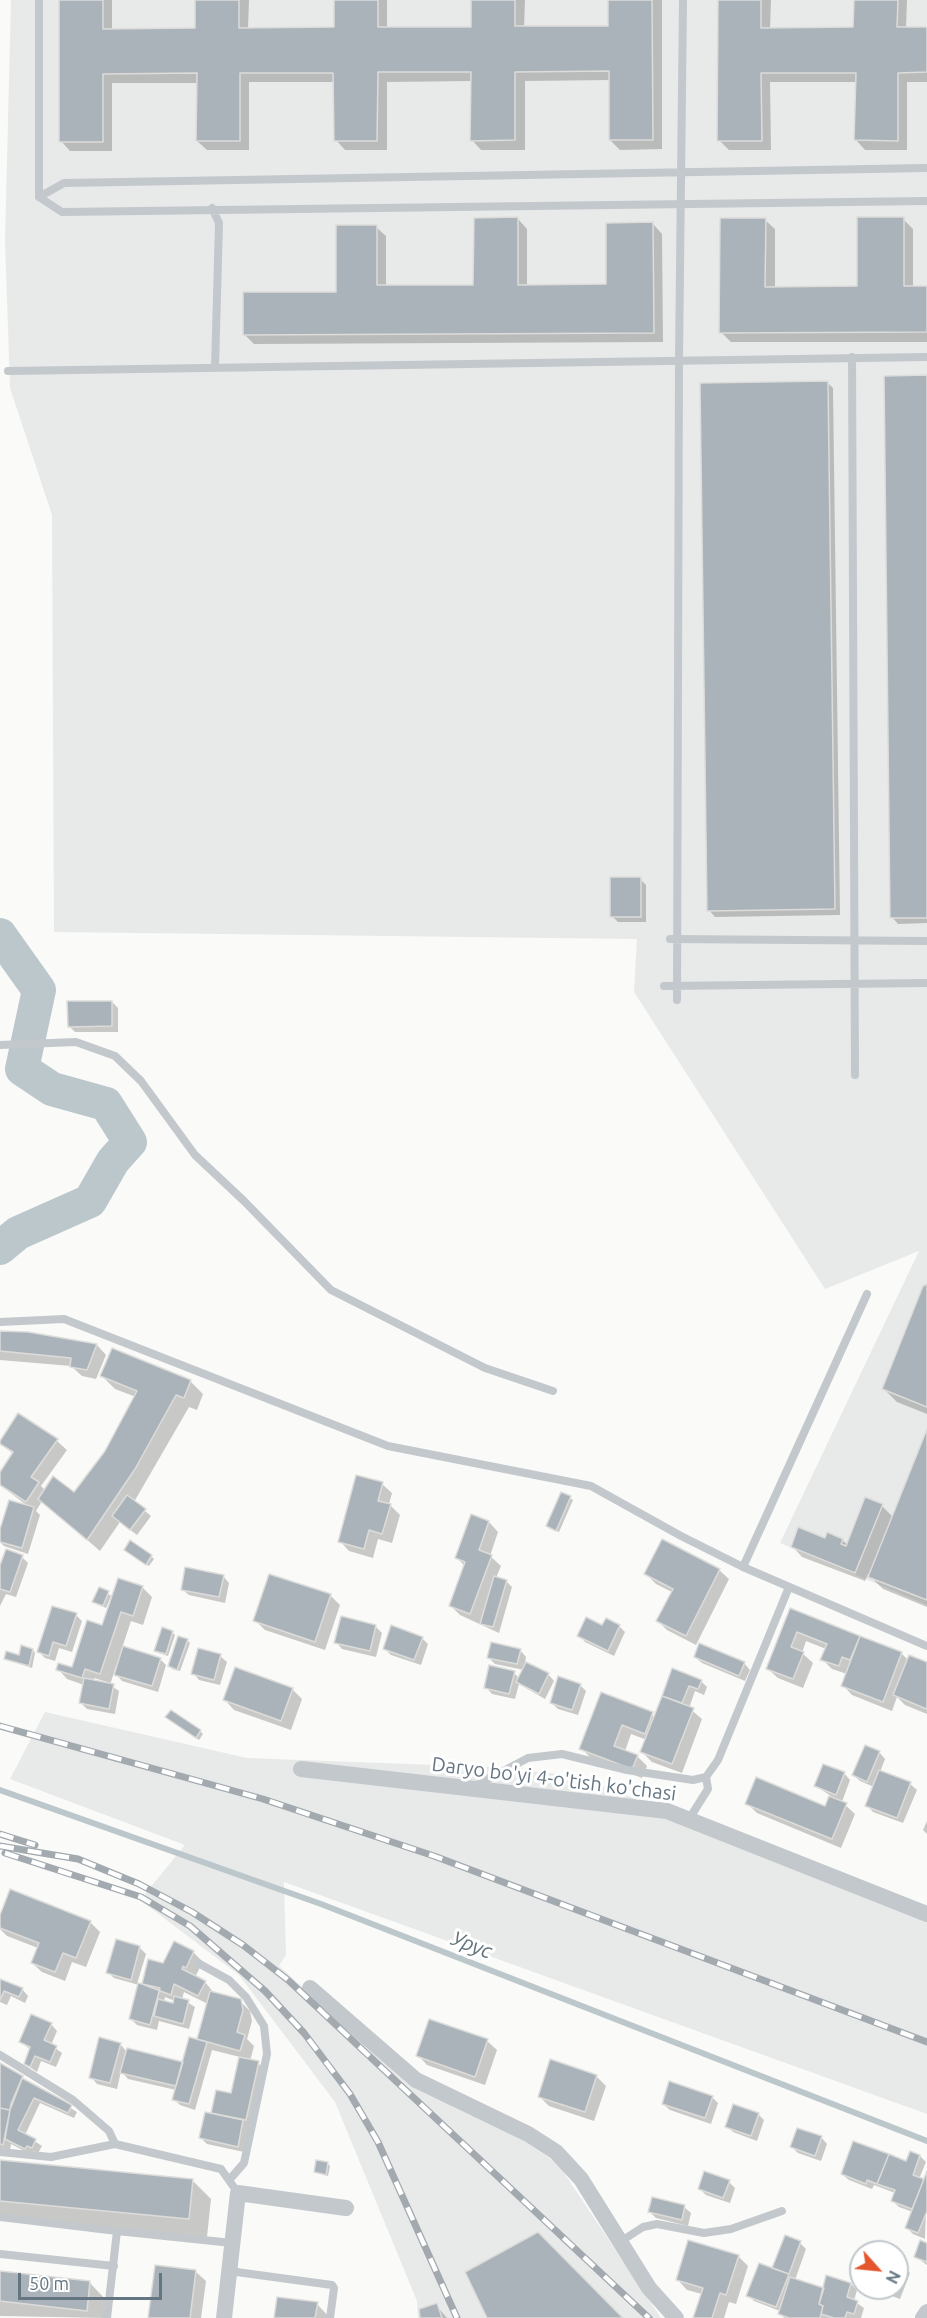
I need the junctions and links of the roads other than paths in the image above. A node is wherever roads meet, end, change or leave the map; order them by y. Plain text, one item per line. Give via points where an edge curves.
1 (39, 0) edge
2 (683, 0) edge
3 (927, 168) edge
4 (682, 172) junction
5 (39, 197) junction
6 (927, 201) edge
7 (682, 206) junction
8 (212, 208) junction
9 (852, 357) junction
10 (927, 357) edge
11 (679, 359) junction
12 (215, 367) junction
13 (9, 371) dead end
14 (674, 939) junction
15 (854, 941) junction
16 (927, 941) edge
17 (927, 982) edge
18 (854, 984) junction
19 (664, 986) dead end
20 (677, 986) junction
21 (677, 1000) dead end
22 (0, 1045) edge
23 (855, 1075) dead end
24 (867, 1294) dead end
25 (0, 1322) edge
26 (553, 1391) dead end
27 (743, 1567) junction
28 (789, 1587) junction
29 (927, 1646) edge
30 (301, 1769) dead end
31 (706, 1777) junction
32 (470, 1788) junction
33 (689, 1820) junction
34 (927, 1914) edge
35 (198, 1963) dead end
36 (310, 1988) dead end
37 (0, 2055) edge
38 (115, 2144) junction
39 (0, 2152) edge
40 (234, 2186) junction
41 (346, 2208) dead end
42 (782, 2211) dead end
43 (0, 2217) edge
44 (117, 2231) junction
45 (620, 2242) junction
46 (232, 2243) junction
47 (0, 2254) edge
48 (114, 2266) junction
49 (229, 2271) junction
50 (927, 2312) edge
51 (107, 2318) edge
52 (224, 2318) edge
53 (330, 2318) edge
54 (676, 2318) edge
55 (923, 2318) edge

1 - 5 lane
2 - 4 lane
3 - 4 lane
4 - 5 lane via 64,183
4 - 7 lane
5 - 8 lane via 62,212
6 - 7 lane via 722,202
7 - 8 lane
7 - 11 lane
8 - 12 lane via 219,223
9 - 10 lane
9 - 11 lane
9 - 15 lane
11 - 12 lane
11 - 14 lane
12 - 13 lane
14 - 15 lane
14 - 20 lane
15 - 16 lane
15 - 18 lane
17 - 18 lane
18 - 20 lane
18 - 23 lane
19 - 20 lane
20 - 21 lane
22 - 26 lane via 76,1042 116,1056 135,1074 195,1155 331,1290 484,1368
24 - 27 lane
25 - 27 lane via 64,1319 388,1446 591,1486
27 - 28 lane
28 - 29 lane
28 - 31 lane via 718,1760
30 - 32 street, Daryo bo'yi 4-o'tish ko'chasi
31 - 32 lane via 693,1780 627,1770 562,1754 528,1758
31 - 33 lane via 708,1789
32 - 33 street, Daryo bo'yi 4-o'tish ko'chasi via 667,1811
33 - 34 street, Daryo bo'yi 4-o'tish ko'chasi
35 - 40 lane via 229,1980 246,1997 264,2026 267,2054 244,2163
36 - 45 street via 416,2080 528,2134 556,2152 581,2179
37 - 38 lane via 73,2100 109,2131
38 - 39 lane via 51,2157
38 - 40 lane via 221,2169
40 - 41 street
40 - 46 street
42 - 45 lane via 731,2229 704,2233 657,2224 643,2227
43 - 44 lane
44 - 46 lane
44 - 48 lane
45 - 54 street via 649,2288
46 - 49 street
47 - 48 lane
48 - 51 lane
49 - 52 street
49 - 53 lane via 332,2285
50 - 55 street

